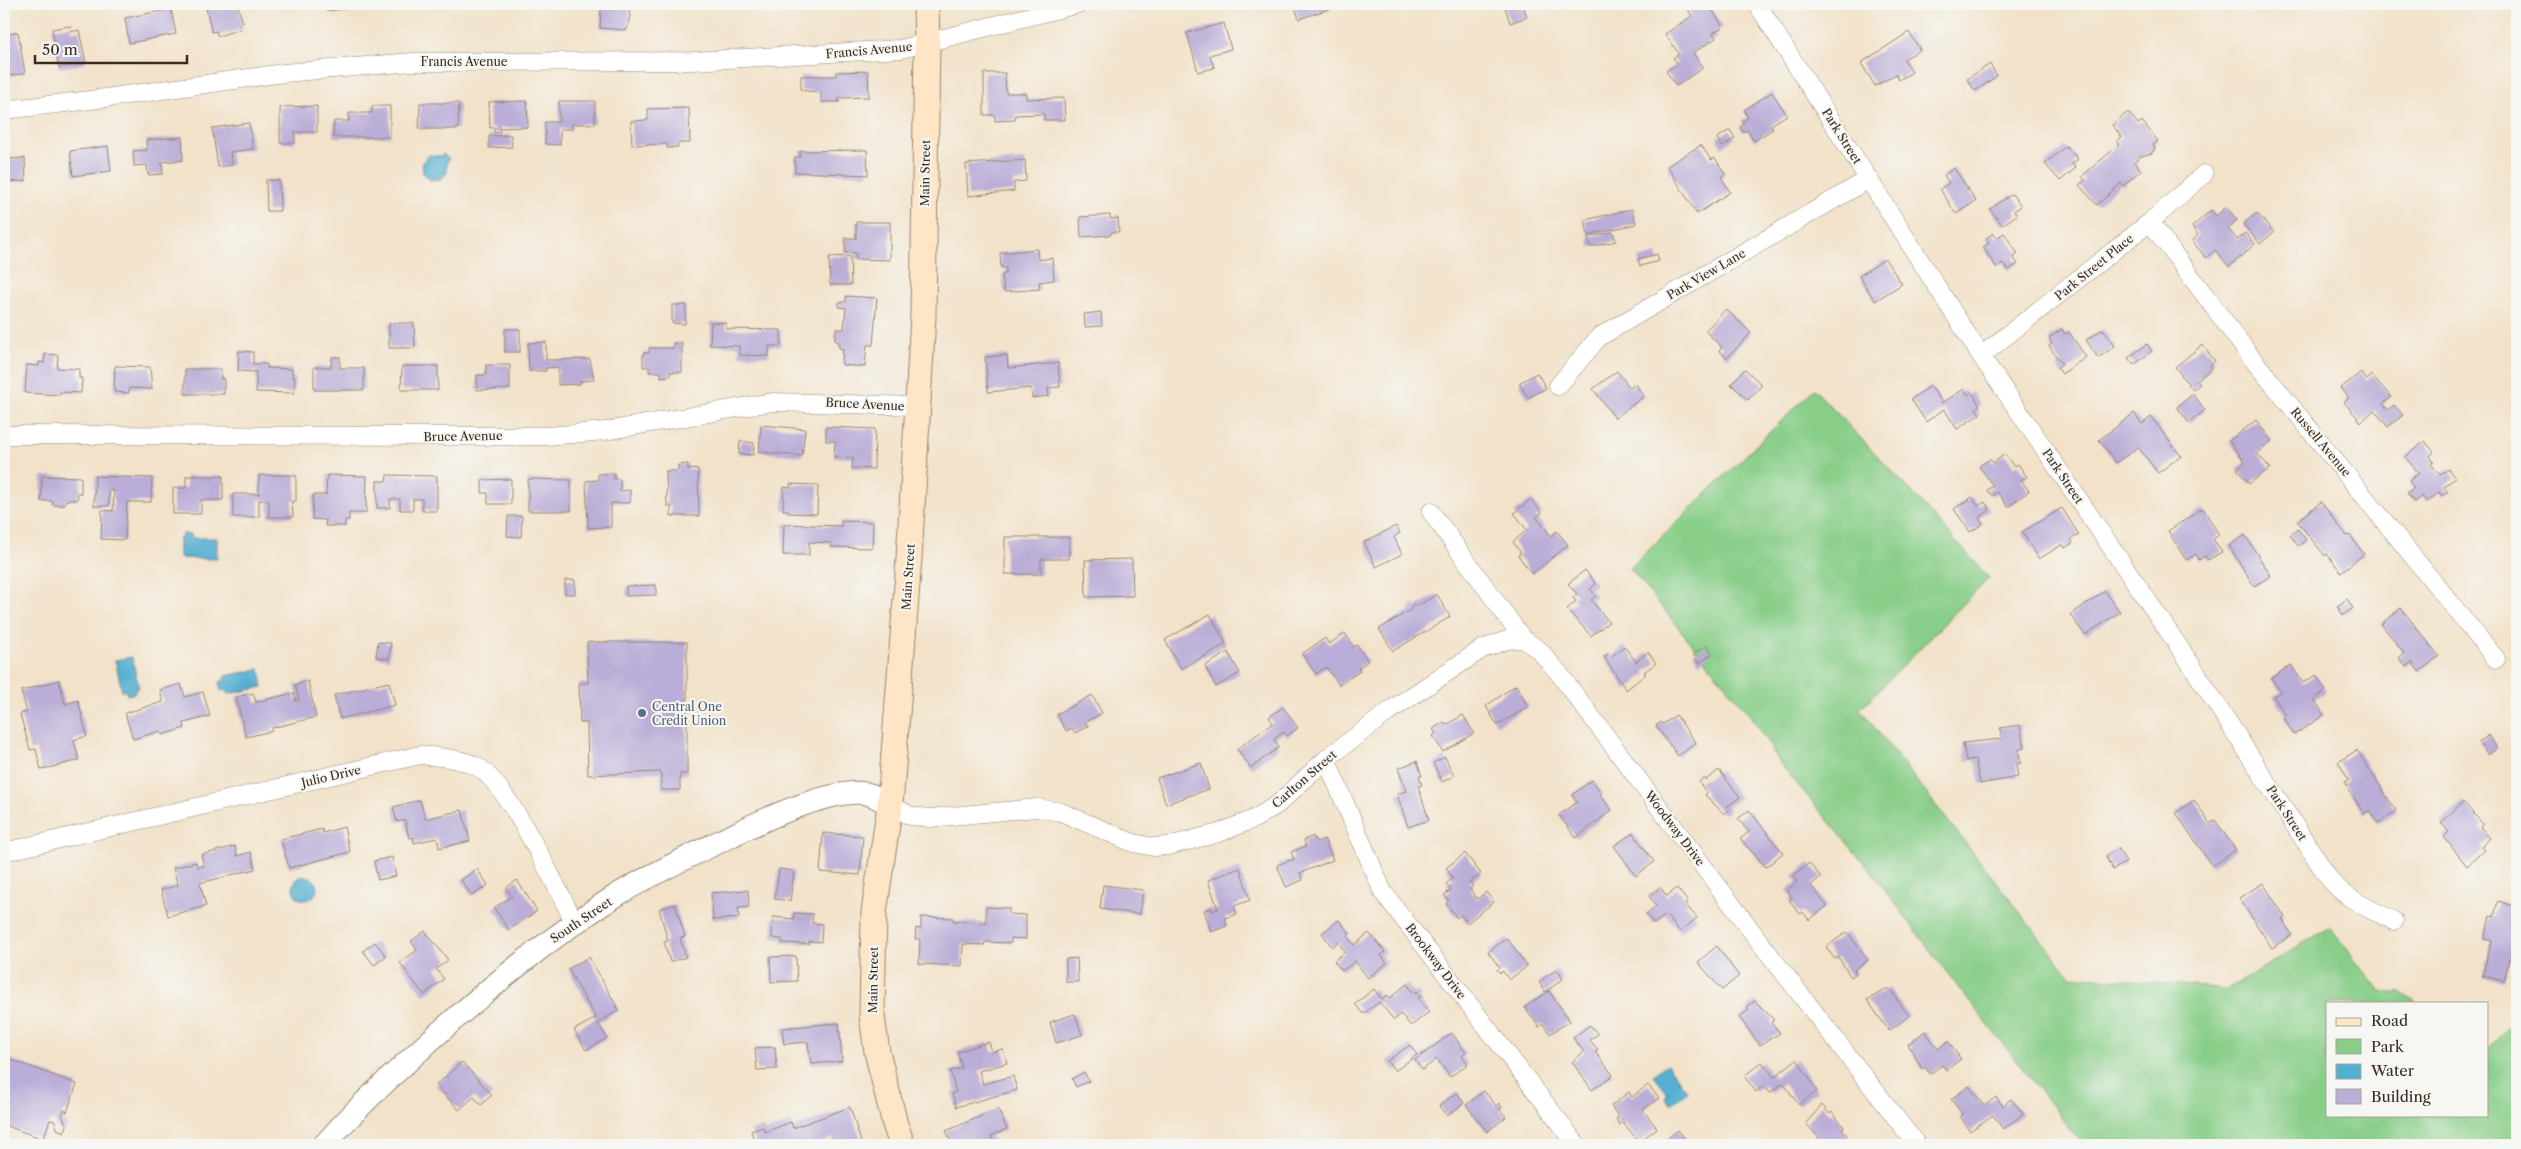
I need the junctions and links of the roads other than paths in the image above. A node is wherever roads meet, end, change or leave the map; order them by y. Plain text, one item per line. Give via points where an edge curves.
1 (926, 4) edge
2 (1078, 4) edge
3 (1757, 4) edge
4 (927, 44) junction
5 (4, 110) edge
6 (2204, 174) dead end
7 (1869, 179) junction
8 (2150, 222) junction
9 (1981, 356) junction
10 (1558, 386) dead end
11 (918, 406) junction
12 (4, 435) edge
13 (1430, 512) dead end
14 (1523, 639) junction
15 (2496, 659) dead end
16 (1326, 759) junction
17 (890, 805) junction
18 (4, 852) edge
19 (2394, 921) dead end
20 (575, 923) junction
21 (324, 1145) edge
22 (902, 1145) edge
23 (1577, 1145) edge
24 (1918, 1145) edge

1 - 4 main road, Main Street
2 - 4 street, Francis Avenue
3 - 7 street, Park Street
4 - 5 street, Francis Avenue via 901,49 692,60 408,62 284,73
4 - 11 main road, Main Street via 923,316
6 - 8 street, Park Street Place
7 - 9 street, Park Street
7 - 10 street, Park View Lane via 1600,336
8 - 9 street, Park Street Place
8 - 15 street, Russell Avenue via 2251,357
9 - 19 street, Park Street via 2190,663 2331,881 2352,900
11 - 12 street, Bruce Avenue via 772,402 597,432 542,436
11 - 17 main road, Main Street
13 - 14 street, Woodway Drive
14 - 16 street, Carlton Street via 1507,640 1482,649 1391,710
14 - 24 street, Woodway Drive via 1539,650 1558,672 1759,941
16 - 17 street, Carlton Street via 1278,804 1256,818 1219,833 1168,846 1133,843 1062,812 1037,808 930,818 910,816
16 - 23 street, Brookway Drive via 1384,892
17 - 20 street, South Street via 862,792 794,808 659,871
17 - 22 main road, Main Street via 874,912 872,1016 877,1052
18 - 20 street, Julio Drive via 420,755 451,758 477,767 492,778 513,807
20 - 21 street, South Street via 494,983 381,1086

